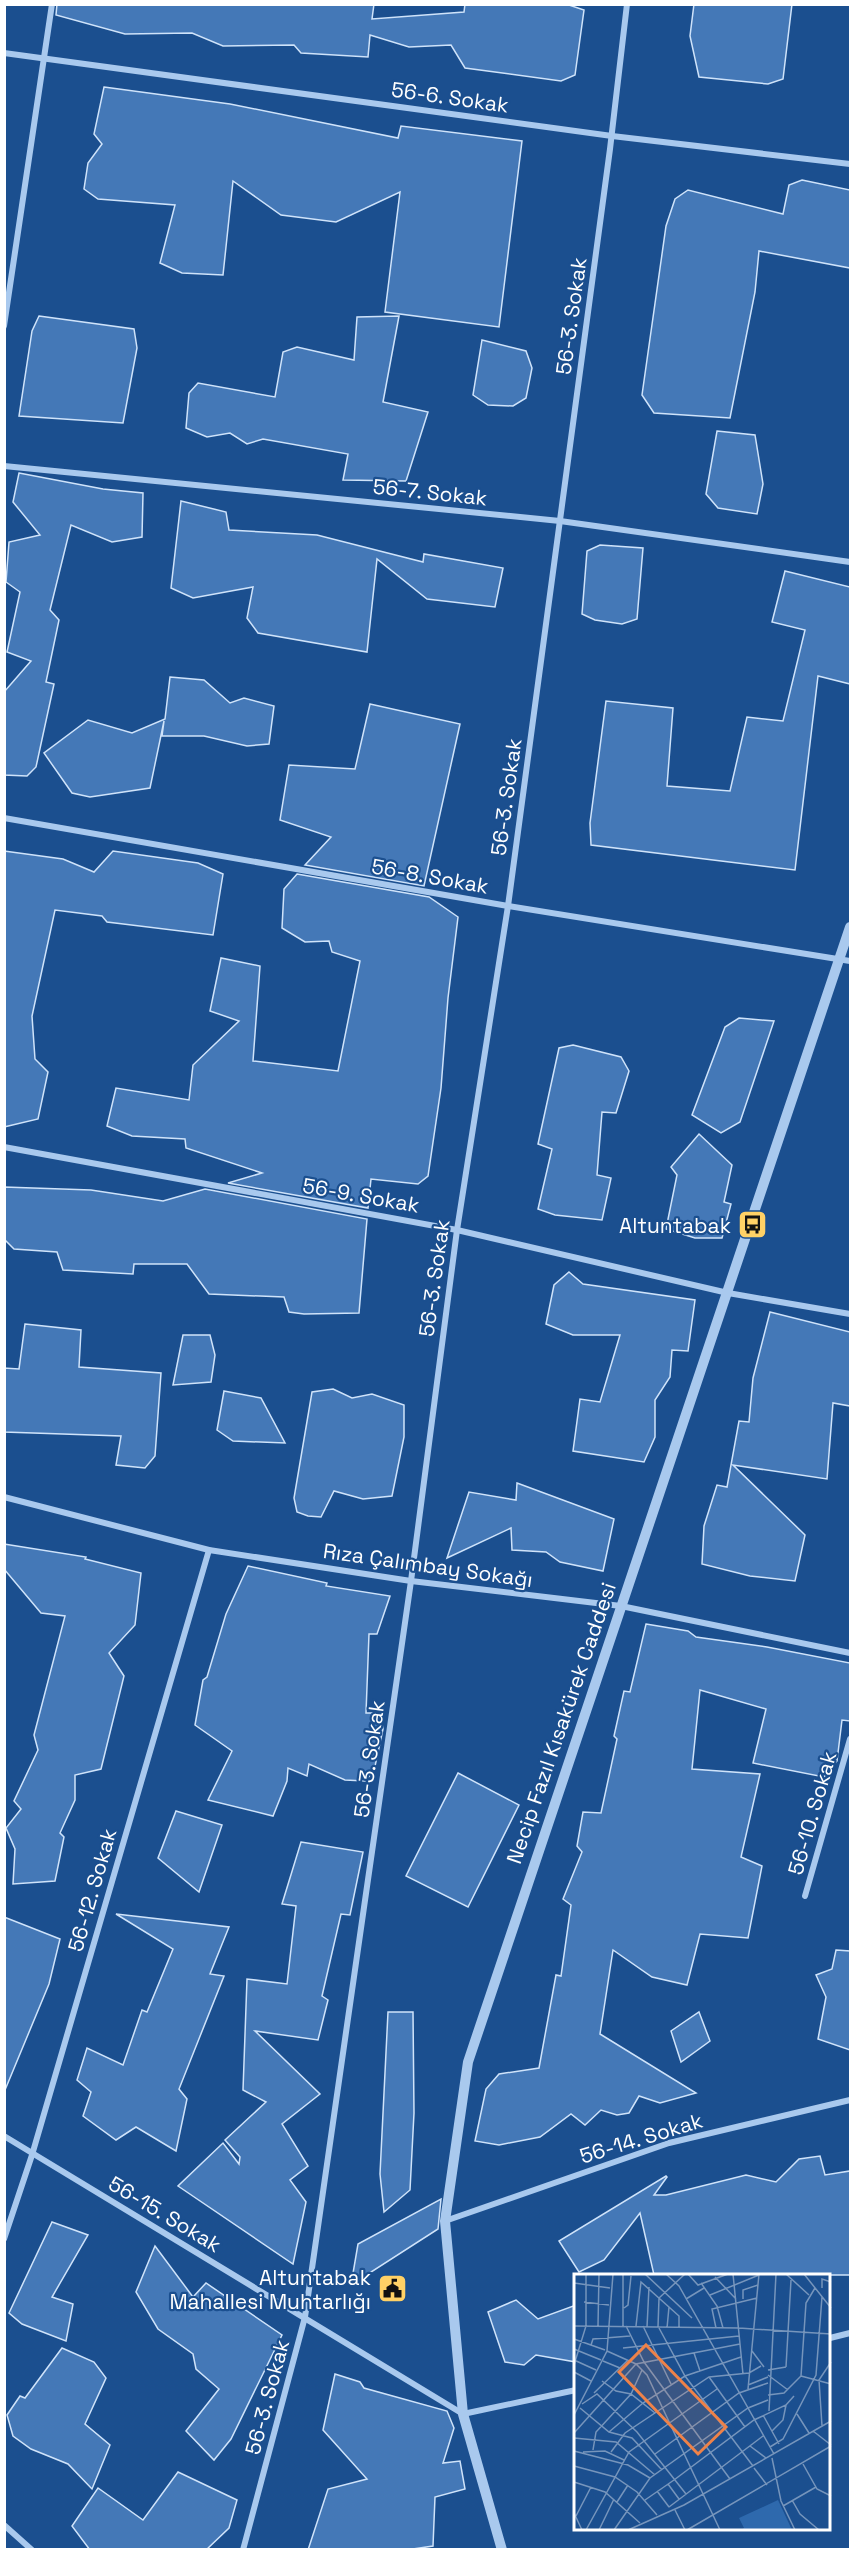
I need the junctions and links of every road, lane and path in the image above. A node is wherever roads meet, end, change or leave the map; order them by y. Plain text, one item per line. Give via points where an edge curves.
1 (52, 4) edge
2 (627, 4) edge
3 (4, 53) edge
4 (46, 59) junction
5 (612, 136) junction
6 (850, 164) edge
7 (4, 326) edge
8 (4, 466) edge
9 (560, 521) junction
10 (850, 562) edge
11 (4, 818) edge
12 (508, 906) junction
13 (850, 927) edge
14 (845, 960) edge
15 (4, 1147) edge
16 (457, 1230) junction
17 (728, 1293) junction
18 (850, 1314) edge
19 (4, 1497) edge
20 (208, 1550) junction
21 (411, 1581) junction
22 (621, 1606) junction
23 (850, 1653) edge
24 (850, 1738) edge
25 (805, 1896) dead end
26 (850, 2100) edge
27 (4, 2136) edge
28 (32, 2155) junction
29 (445, 2221) junction
30 (4, 2239) edge
31 (305, 2318) junction
32 (850, 2333) edge
33 (831, 2338) edge
34 (574, 2390) edge
35 (463, 2414) junction
36 (4, 2525) edge
37 (32, 2550) edge
38 (243, 2550) edge
39 (502, 2550) edge

1 - 4 street
2 - 5 street, 56-3. Sokak
3 - 4 street, 56-6. Sokak
4 - 5 street, 56-6. Sokak
4 - 7 street
5 - 6 street, 56-6. Sokak
5 - 9 street, 56-3. Sokak
8 - 9 street, 56-7. Sokak
9 - 10 street, 56-7. Sokak
9 - 12 street, 56-3. Sokak
11 - 12 street, 56-8. Sokak
12 - 14 street, 56-8. Sokak
12 - 16 street, 56-3. Sokak
13 - 14 street, Necip Fazıl Kısakürek Caddesi
14 - 17 street, Necip Fazıl Kısakürek Caddesi
15 - 16 street, 56-9. Sokak
16 - 17 street, 56-9. Sokak
16 - 21 street, 56-3. Sokak
17 - 18 street, 56-9. Sokak
17 - 22 street, Necip Fazıl Kısakürek Caddesi
19 - 20 street, Rıza Çalımbay Sokağı
20 - 21 street, Rıza Çalımbay Sokağı
20 - 28 street, 56-12. Sokak
21 - 22 street, Rıza Çalımbay Sokağı
21 - 31 street, 56-3. Sokak
22 - 23 street, Rıza Çalımbay Sokağı
22 - 29 street, Necip Fazıl Kısakürek Caddesi via 468,2062
24 - 25 street, 56-10. Sokak
26 - 29 street, 56-14. Sokak via 669,2143
27 - 28 street, 56-15. Sokak
28 - 30 street, 56-12. Sokak
28 - 31 street, 56-15. Sokak
29 - 35 street, Necip Fazıl Kısakürek Caddesi
31 - 35 street, 56-15. Sokak
31 - 38 street, 56-3. Sokak
32 - 33 street
34 - 35 street
35 - 39 street, Necip Fazıl Kısakürek Caddesi
36 - 37 street

